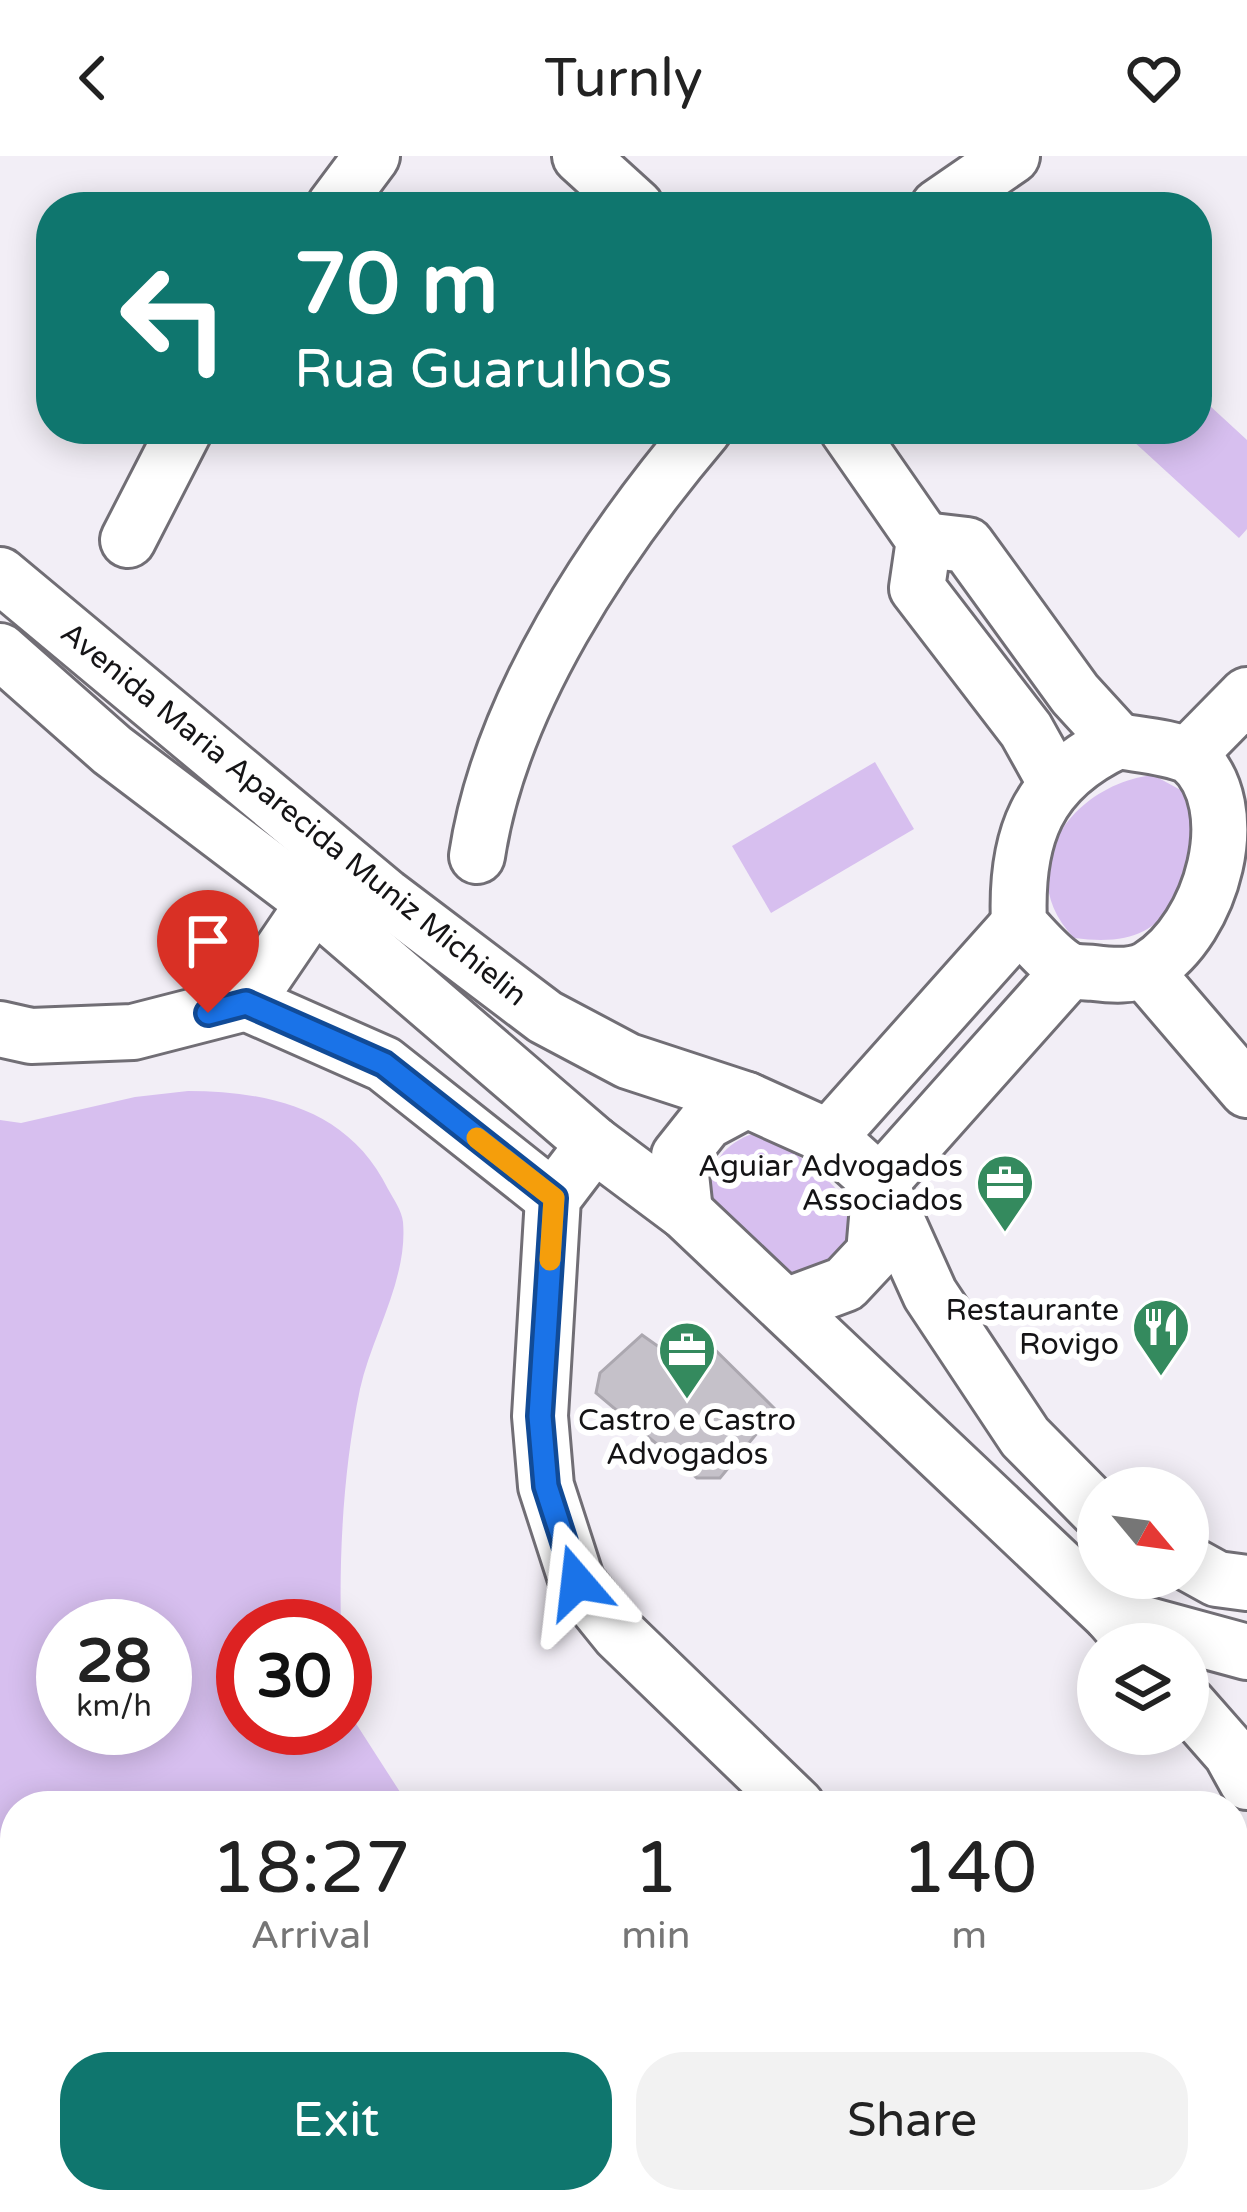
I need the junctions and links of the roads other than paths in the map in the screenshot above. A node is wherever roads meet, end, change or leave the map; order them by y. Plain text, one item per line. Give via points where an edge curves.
1 (372, 156) edge
2 (580, 156) edge
3 (1012, 156) edge
4 (345, 192) edge
5 (620, 192) edge
6 (960, 192) edge
7 (176, 444) edge
8 (691, 444) edge
9 (858, 444) edge
10 (128, 540) dead end
11 (924, 540) junction
12 (0, 575) edge
13 (0, 651) edge
14 (1075, 694) junction
15 (1247, 695) edge
16 (1026, 730) junction
17 (1118, 741) junction
18 (1188, 755) junction
19 (1055, 782) junction
20 (1241, 799) edge
21 (477, 856) dead end
22 (314, 903) junction
23 (1019, 924) junction
24 (1069, 971) junction
25 (1145, 971) junction
26 (246, 1003) junction
27 (0, 1030) edge
28 (1247, 1090) edge
29 (747, 1100) junction
30 (830, 1138) junction
31 (594, 1144) junction
32 (880, 1183) junction
33 (554, 1198) junction
34 (685, 1212) junction
35 (785, 1306) junction
36 (1077, 1490) edge
37 (1118, 1623) edge
38 (1209, 1645) edge
39 (1247, 1652) edge
40 (1209, 1728) edge
41 (1247, 1782) edge
42 (781, 1791) edge

1 - 4 street
2 - 5 street
3 - 6 street
7 - 10 street
8 - 21 street via 649,494 556,643 512,732 484,808
9 - 11 street
11 - 14 street via 967,545
11 - 16 street via 917,588
12 - 29 street, Avenida Maria Aparecida Muniz Michielin via 385,896 545,1017 628,1061
13 - 22 street, Avenida Maria Aparecida Muniz Michielin via 112,750
14 - 16 street
14 - 17 street
15 - 18 street
16 - 19 street
17 - 18 street
17 - 19 street
18 - 20 street
19 - 23 street via 1020,858
20 - 25 street via 1222,886 1192,930
22 - 26 street
22 - 31 street, Avenida Maria Aparecida Muniz Michielin
23 - 24 street
23 - 30 street
24 - 25 street
24 - 32 street
25 - 28 street
26 - 27 street via 133,1032
26 - 33 street via 384,1064
29 - 30 street, Avenida Maria Aparecida Muniz Michielin
29 - 34 street via 706,1122 680,1156
30 - 32 street, Avenida Maria Aparecida Muniz Michielin
31 - 33 street
31 - 34 street, Avenida Maria Aparecida Muniz Michielin
32 - 35 street via 874,1252 845,1284
32 - 36 street, Avenida Maria Aparecida Muniz Michielin via 930,1294 1025,1437
33 - 42 street via 540,1416 546,1486 577,1582 619,1634
34 - 35 street, Avenida Maria Aparecida Muniz Michielin
35 - 37 street, Avenida Maria Aparecida Muniz Michielin
38 - 39 street
40 - 41 street

